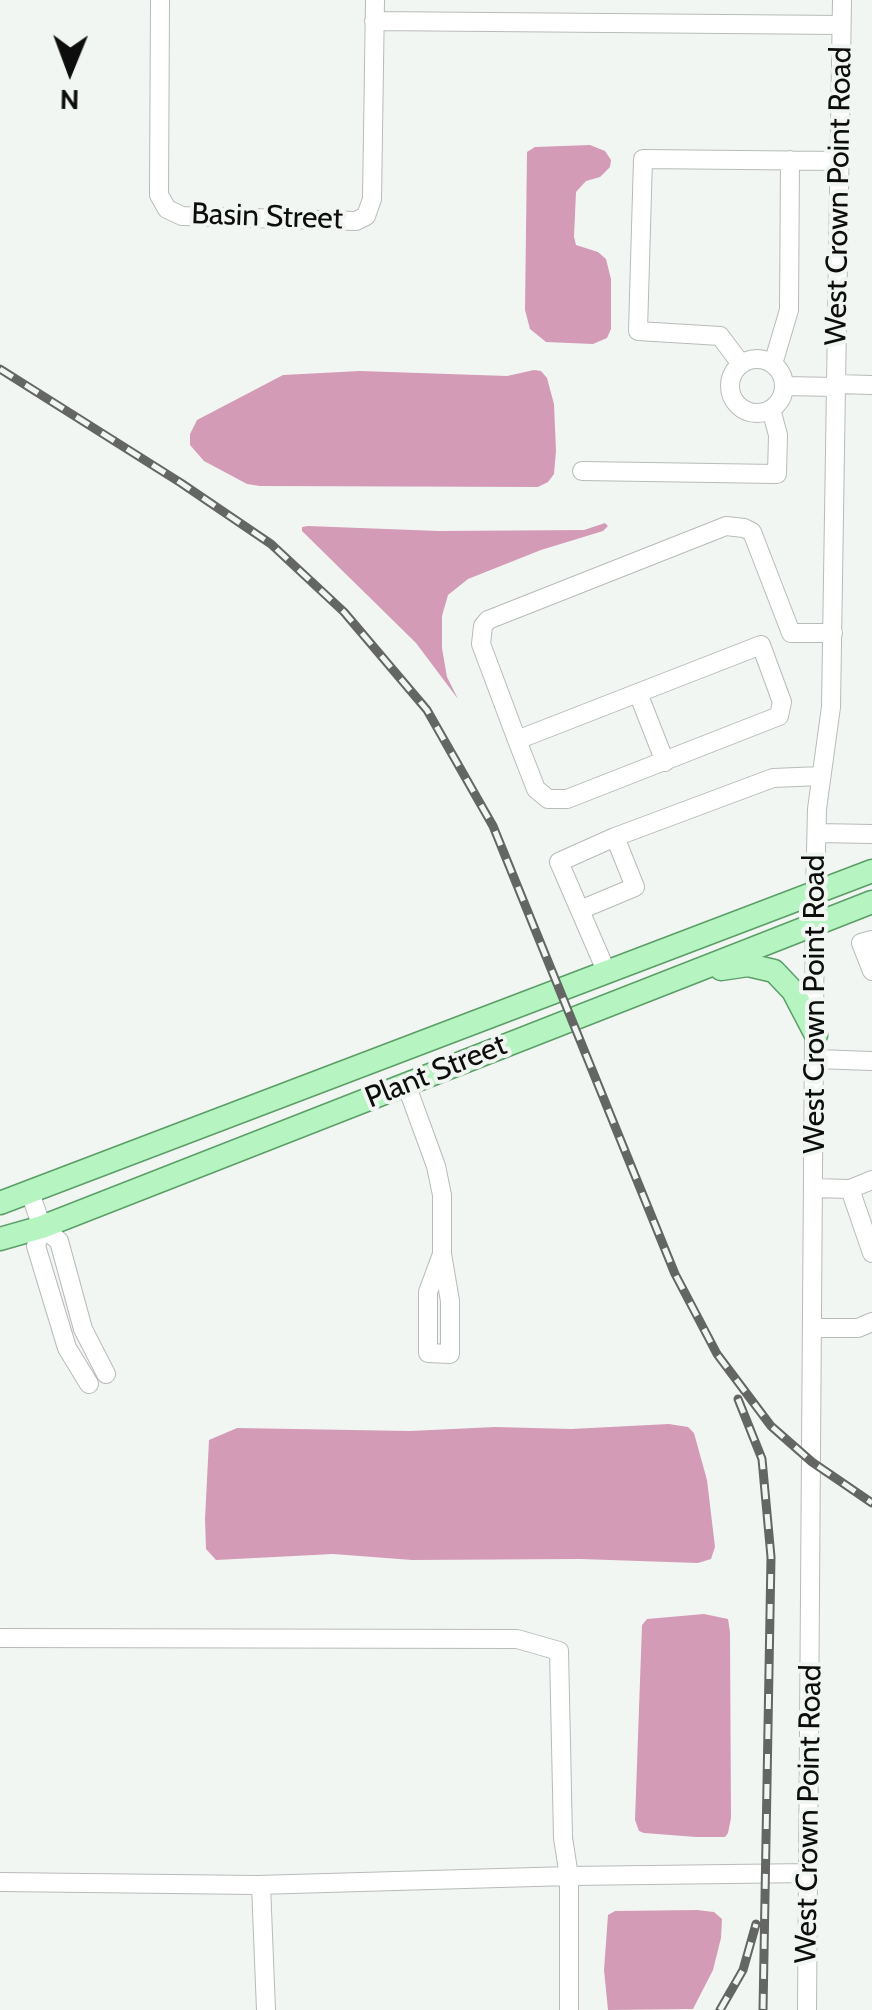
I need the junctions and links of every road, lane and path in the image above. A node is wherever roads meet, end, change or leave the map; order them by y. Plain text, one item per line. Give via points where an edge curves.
1 (160, 0) edge
2 (375, 0) edge
3 (842, 0) edge
4 (374, 21) junction
5 (842, 25) junction
6 (790, 160) junction
7 (840, 160) junction
8 (741, 364) junction
9 (773, 364) junction
10 (872, 385) edge
11 (784, 386) junction
12 (837, 386) junction
13 (771, 408) junction
14 (582, 471) dead end
15 (791, 632) junction
16 (832, 632) junction
17 (761, 644) junction
18 (638, 693) junction
19 (517, 740) junction
20 (665, 762) junction
21 (821, 776) junction
22 (816, 833) junction
23 (872, 834) edge
24 (616, 837) junction
25 (872, 871) edge
26 (815, 894) junction
27 (872, 902) edge
28 (580, 910) junction
29 (816, 924) junction
30 (872, 940) edge
31 (872, 971) edge
32 (607, 973) junction
33 (683, 974) junction
34 (430, 1041) junction
35 (816, 1047) junction
36 (872, 1061) edge
37 (368, 1065) junction
38 (406, 1084) junction
39 (339, 1111) junction
40 (872, 1180) edge
41 (814, 1188) junction
42 (850, 1189) junction
43 (30, 1194) junction
44 (0, 1203) edge
45 (42, 1227) junction
46 (0, 1239) edge
47 (872, 1253) edge
48 (442, 1254) junction
49 (68, 1275) junction
50 (47, 1282) junction
51 (79, 1316) junction
52 (449, 1318) junction
53 (60, 1321) junction
54 (429, 1321) junction
55 (872, 1322) edge
56 (813, 1328) junction
57 (106, 1374) dead end
58 (89, 1384) dead end
59 (0, 1638) edge
60 (809, 1873) junction
61 (569, 1876) junction
62 (0, 1882) edge
63 (261, 1885) junction
64 (266, 2010) edge
65 (568, 2010) edge
66 (808, 2010) edge

1 - 4 street, Basin Street via 159,195 182,216 366,216 372,199
2 - 4 street
3 - 5 street, West Crown Point Road
4 - 5 street via 538,13
5 - 7 street, West Crown Point Road
6 - 7 street
6 - 8 street via 643,160 638,331 720,336
6 - 9 street via 789,310
7 - 12 street, West Crown Point Road
8 - 9 street
8 - 13 street via 730,384 734,401 748,412
9 - 11 street
10 - 12 street
11 - 12 street
11 - 13 street
12 - 16 street, West Crown Point Road
13 - 14 street via 777,474
15 - 16 street
15 - 17 street
15 - 19 street via 752,532 735,526 498,615 483,626 481,644
16 - 21 street, West Crown Point Road
17 - 18 street
17 - 20 street via 782,702 779,716
18 - 19 street
18 - 20 street
19 - 20 street via 536,789 558,800
21 - 22 street, West Crown Point Road
21 - 24 street via 773,778
22 - 23 street
22 - 26 street, West Crown Point Road
24 - 28 street via 635,887
24 - 28 street via 559,862
25 - 26 main road, Plant Street
26 - 29 street, West Crown Point Road
26 - 32 main road, Plant Street
27 - 29 main road, Plant Street
28 - 32 street
29 - 33 main road, Plant Street
29 - 35 street, West Crown Point Road
30 - 31 street via 862,944
32 - 34 main road, Plant Street
33 - 35 main road via 748,965 774,971 793,990
33 - 38 main road, Plant Street
34 - 37 main road, Plant Street
34 - 38 main road via 407,1062
35 - 36 street
35 - 41 street, West Crown Point Road
37 - 39 main road via 356,1096
37 - 43 main road, Plant Street
38 - 39 main road, Plant Street
38 - 48 street via 436,1166
39 - 45 main road, Plant Street
40 - 42 street
41 - 42 street
41 - 56 street, West Crown Point Road
42 - 47 street
43 - 44 main road, Plant Street
43 - 45 street
45 - 46 main road, Plant Street
45 - 49 street via 59,1240
45 - 50 street via 36,1246
48 - 52 street
48 - 54 street via 428,1292
49 - 50 street
49 - 51 street
50 - 53 street
51 - 53 street
51 - 57 street
52 - 54 street
52 - 54 street via 450,1354 428,1354
53 - 58 street
55 - 56 street
56 - 60 street, West Crown Point Road
59 - 61 street via 517,1639 559,1652
60 - 61 street
60 - 66 street, West Crown Point Road
61 - 63 street
61 - 65 street
62 - 63 street
63 - 64 street

